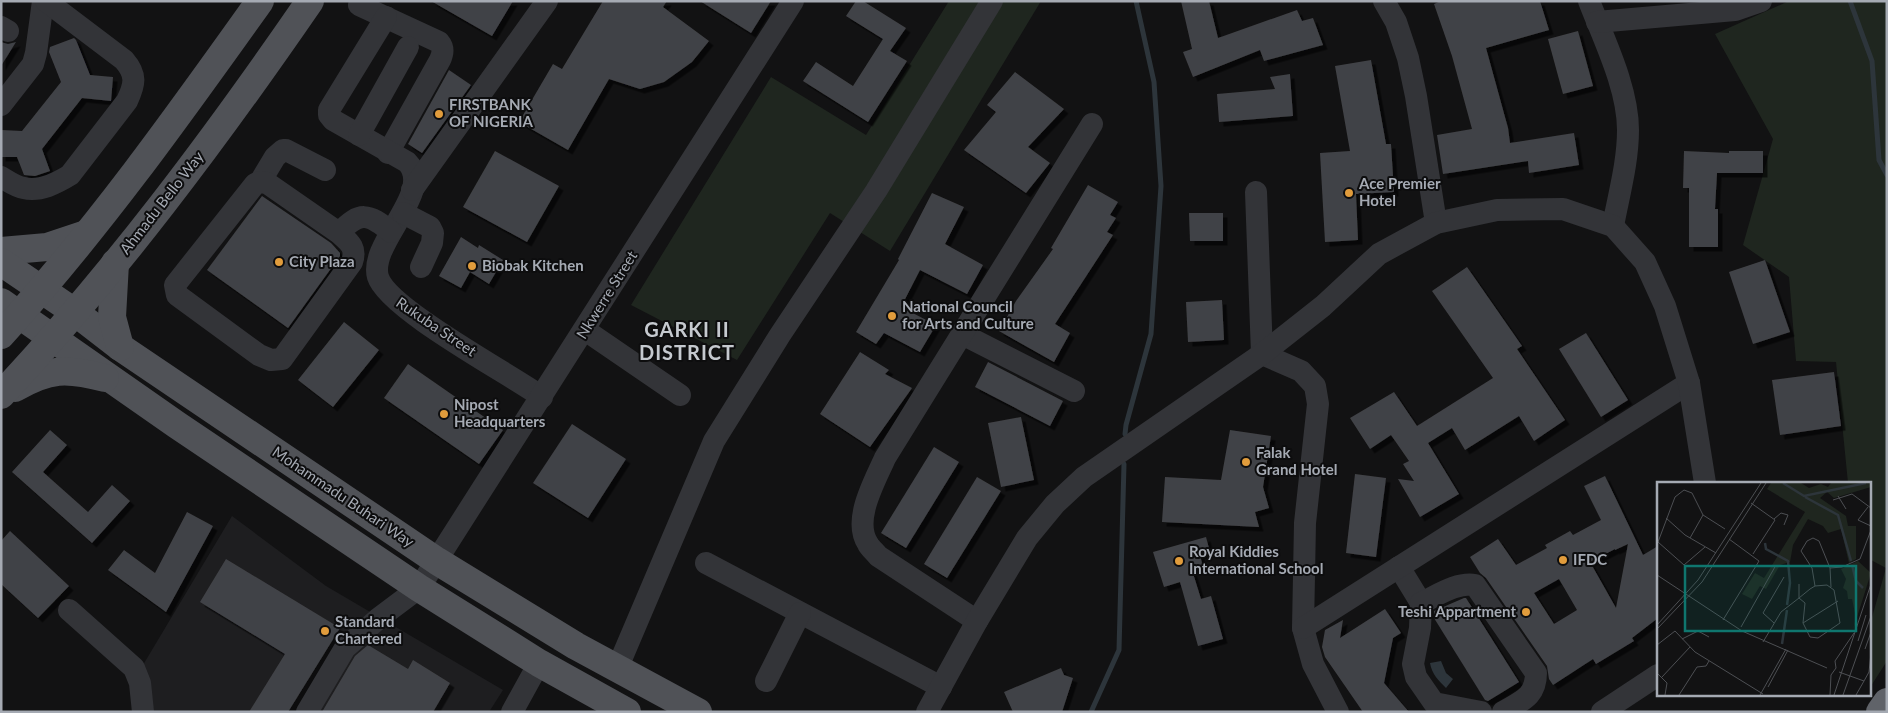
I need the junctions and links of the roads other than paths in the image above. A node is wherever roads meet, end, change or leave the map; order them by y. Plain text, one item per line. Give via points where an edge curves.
1 (44, 1) edge
2 (260, 1) edge
3 (310, 1) edge
4 (547, 1) edge
5 (793, 1) edge
6 (992, 1) edge
7 (1384, 1) edge
8 (1761, 1) edge
9 (358, 6) dead end
10 (1593, 11) edge
11 (386, 17) junction
12 (408, 47) dead end
13 (1, 105) edge
14 (1092, 124) dead end
15 (358, 135) junction
16 (388, 152) junction
17 (325, 170) dead end
18 (1, 177) edge
19 (260, 182) junction
20 (413, 183) junction
21 (1256, 192) dead end
22 (397, 222) junction
23 (1436, 223) junction
24 (1613, 226) junction
25 (339, 233) junction
26 (86, 234) junction
27 (1, 250) edge
28 (1, 262) edge
29 (115, 263) junction
30 (421, 267) dead end
31 (42, 290) junction
32 (11, 308) edge
33 (76, 313) junction
34 (585, 330) junction
35 (1, 334) edge
36 (962, 334) junction
37 (54, 338) junction
38 (120, 347) junction
39 (1262, 354) junction
40 (113, 380) junction
41 (1689, 383) junction
42 (1074, 391) dead end
43 (680, 395) dead end
44 (1, 396) edge
45 (542, 397) junction
46 (1705, 482) edge
47 (437, 561) junction
48 (706, 563) dead end
49 (1399, 567) junction
50 (419, 588) junction
51 (1422, 603) junction
52 (70, 610) dead end
53 (800, 612) junction
54 (977, 621) junction
55 (1303, 628) junction
56 (539, 663) junction
57 (617, 669) junction
58 (1657, 676) edge
59 (766, 681) dead end
60 (941, 687) junction
61 (1887, 702) edge
62 (143, 712) edge
63 (307, 712) edge
64 (512, 712) edge
65 (627, 712) edge
66 (698, 712) edge
67 (927, 712) edge
68 (1338, 712) edge
69 (1481, 712) edge
70 (1503, 712) edge
71 (1602, 712) edge
72 (1880, 712) edge

1 - 13 street via 33,64
1 - 18 street via 124,60 132,69 132,89 70,175 37,190 23,188
2 - 26 main road via 152,152
3 - 29 main road, Ahmadu Bello Way via 187,173
4 - 20 street, Rukuba Street
5 - 34 street, Nkwerre Street
6 - 57 street via 892,166 714,441
7 - 23 street via 1396,22 1408,58
8 - 10 street via 1735,10
9 - 11 street
10 - 24 street via 1625,104 1628,130
11 - 15 street via 329,110 333,120
11 - 16 street via 439,42 443,53
12 - 15 street
14 - 36 street
15 - 16 street
16 - 20 street via 412,168
17 - 19 street via 282,150
19 - 25 street via 267,183
19 - 25 street via 255,184 175,285 177,296 259,355 272,360 282,359 352,262 355,254 352,245
20 - 22 street, Rukuba Street
21 - 39 street
22 - 25 street via 378,221 366,216 351,221
22 - 30 street via 430,227 432,243
22 - 45 street, Rukuba Street via 379,258 378,276 389,294 413,314
23 - 24 street via 1497,210 1563,210
23 - 39 street via 1379,254 1323,306
24 - 41 street via 1646,262 1665,306
26 - 27 main road via 48,247
26 - 31 main road
28 - 31 main road, Mohammadu Buhari Way
29 - 33 main road, Ahmadu Bello Way
29 - 38 main road via 112,317
31 - 32 main road
31 - 33 main road, Mohammadu Buhari Way
32 - 35 main road
32 - 37 main road
33 - 37 main road, Ahmadu Bello Way
33 - 38 main road, Mohammadu Buhari Way
34 - 43 street
34 - 45 street, Nkwerre Street
36 - 42 street
36 - 54 street via 885,458 863,511 863,528 867,543 878,556
37 - 40 main road
37 - 44 main road, Ahmadu Bello Way
38 - 47 main road, Mohammadu Buhari Way
39 - 54 street via 1084,477 1055,504 1027,538
39 - 55 street via 1301,371 1315,386 1318,404 1306,523
40 - 44 main road via 84,372 57,370 35,377
40 - 50 main road
41 - 46 street
41 - 49 street
45 - 47 street, Nkwerre Street
47 - 50 street, Nkwerre Street
47 - 57 main road, Mohammadu Buhari Way
48 - 53 street
49 - 51 street
49 - 55 street
50 - 56 main road
50 - 63 street, Nkwerre Street via 345,648
51 - 69 street via 1413,664 1416,678 1434,703
51 - 70 street via 1459,586 1475,586 1536,673 1536,683 1530,695
52 - 62 street via 134,668 140,683
53 - 59 street
53 - 60 street
54 - 60 street
55 - 68 street via 1313,664
56 - 64 street
56 - 65 main road
57 - 66 main road, Mohammadu Buhari Way
58 - 71 street
60 - 67 street
61 - 72 highway

